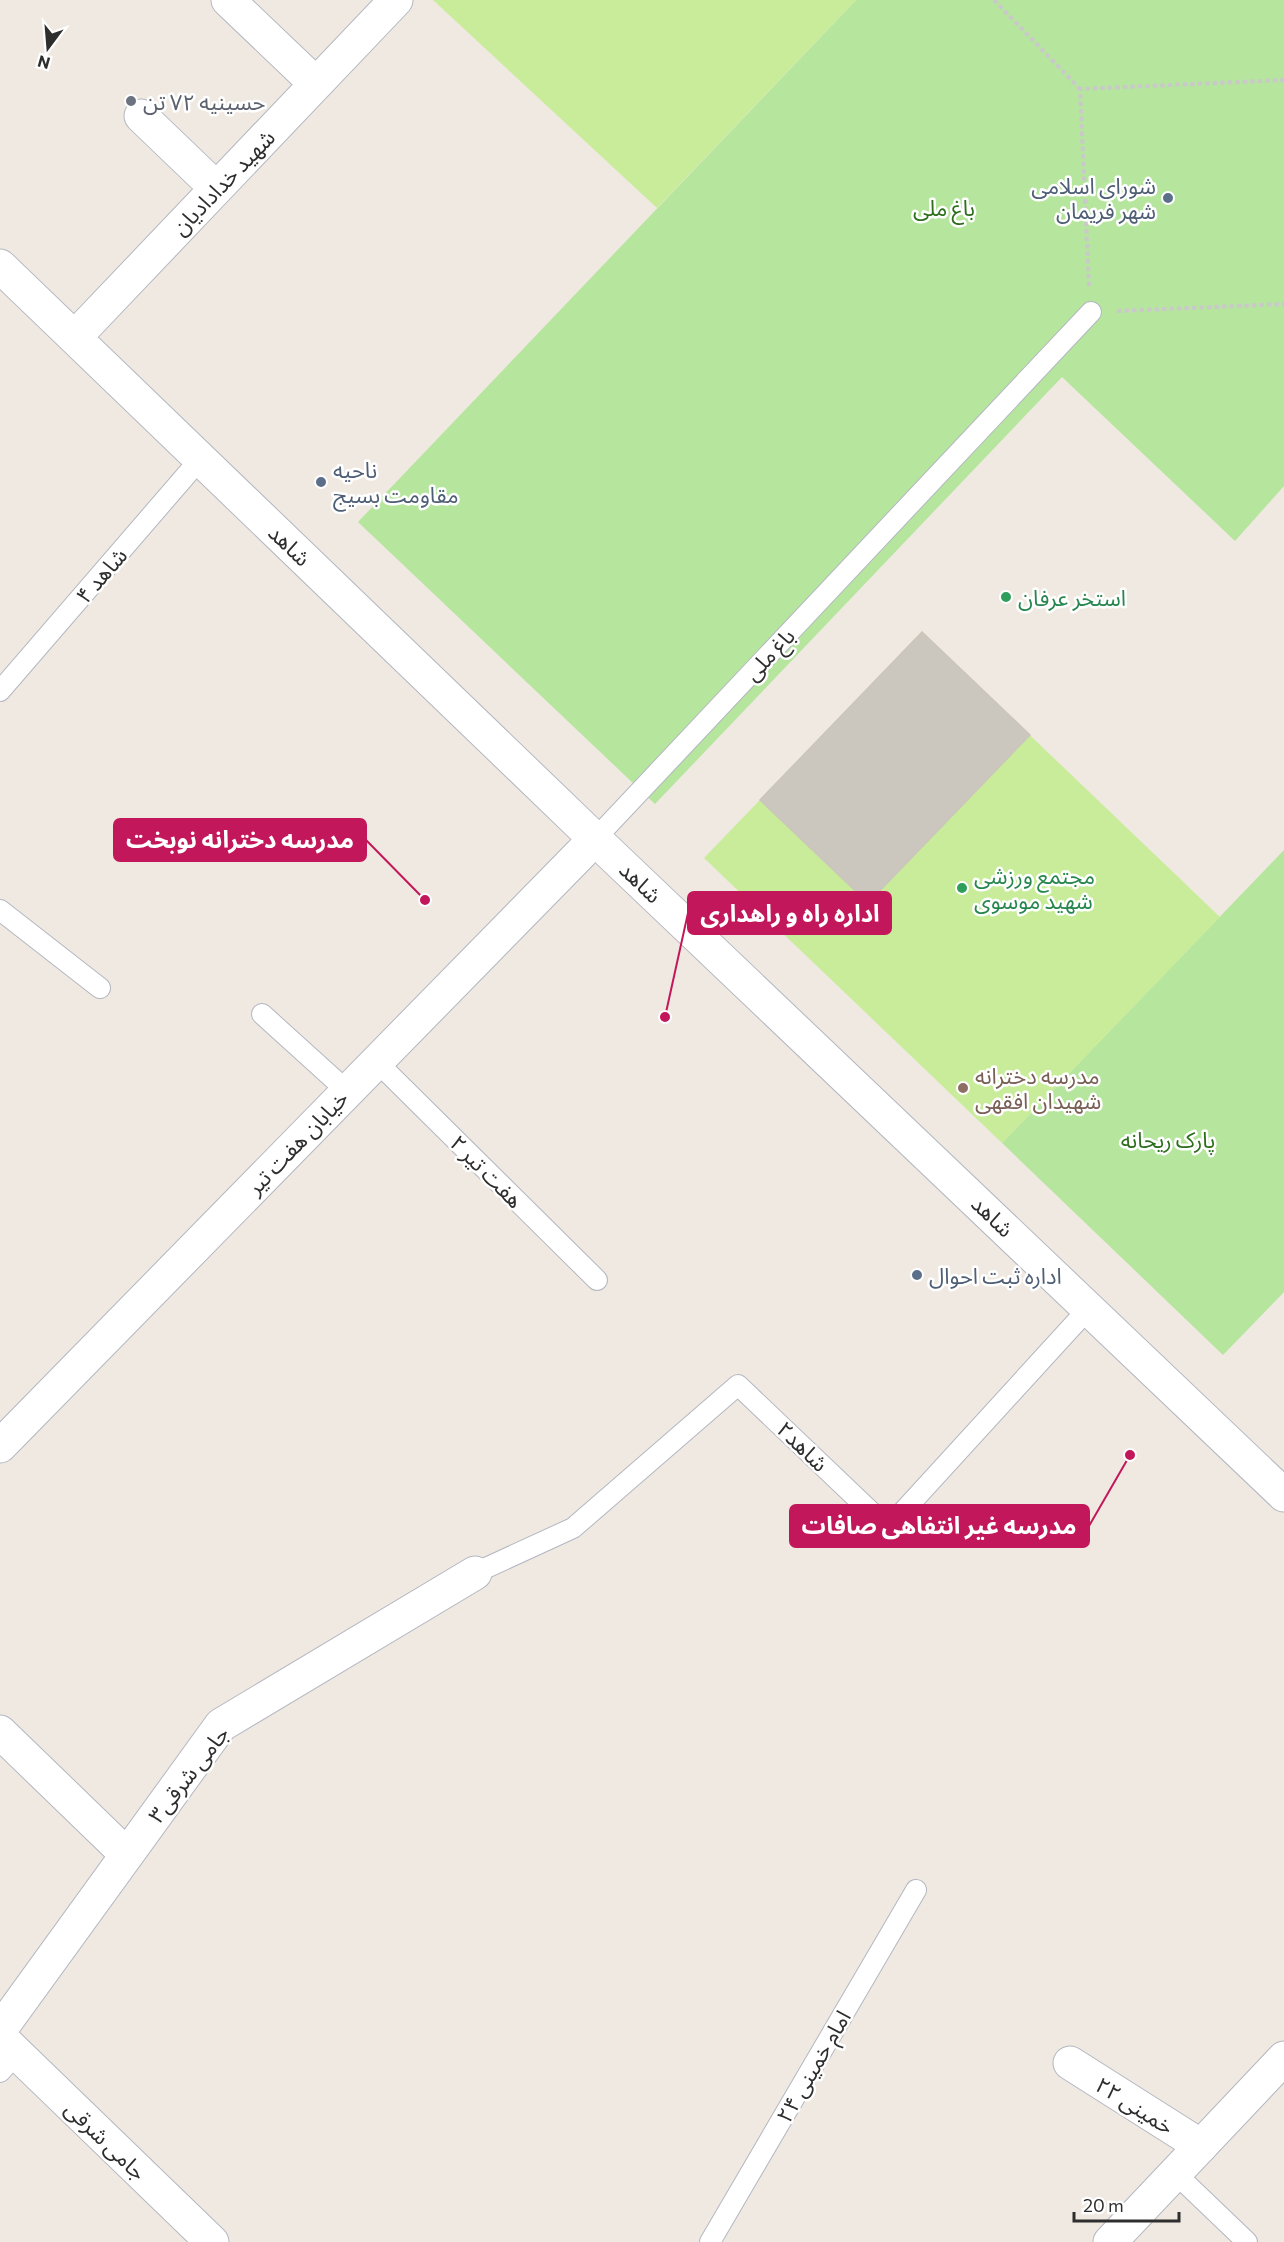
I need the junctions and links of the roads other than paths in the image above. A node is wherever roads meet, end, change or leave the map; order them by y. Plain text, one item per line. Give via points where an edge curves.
1 (228, 0) edge
2 (396, 0) edge
3 (316, 84) junction
4 (141, 116) dead end
5 (216, 188) junction
6 (0, 266) edge
7 (1091, 312) road end
8 (75, 337) junction
9 (201, 458) junction
10 (0, 691) edge
11 (595, 839) junction
12 (0, 910) edge
13 (100, 988) dead end
14 (262, 1014) dead end
15 (377, 1062) junction
16 (347, 1091) junction
17 (597, 1280) dead end
18 (1089, 1308) junction
19 (0, 1446) edge
20 (1284, 1495) edge
21 (475, 1573) joint
22 (0, 1732) edge
23 (126, 1854) junction
24 (916, 1890) dead end
25 (4, 2048) edge
26 (1284, 2058) edge
27 (1070, 2063) dead end
28 (1201, 2146) junction
29 (1175, 2173) junction
30 (212, 2242) edge
31 (710, 2242) edge
32 (1110, 2242) edge
33 (1247, 2242) edge

1 - 3 street
2 - 3 street, شهید خدادادیان
3 - 5 street, شهید خدادادیان
4 - 5 street
5 - 8 street, شهید خدادادیان
6 - 8 street, شاهد
7 - 11 lane, باغ ملی
8 - 9 street, شاهد
9 - 10 lane, شاهد ۴
9 - 11 street, شاهد
11 - 15 street, خیابان هفت تیر
11 - 18 street, شاهد
12 - 13 lane
14 - 16 lane
15 - 16 street, خیابان هفت تیر
15 - 17 lane, هفت تیر ۲
16 - 19 street, خیابان هفت تیر
18 - 20 street, شاهد
18 - 21 lane, شاهد۲ via 888,1528 738,1385 573,1528
21 - 23 street, جامی شرقی۳ via 221,1725
22 - 23 street
23 - 25 street, جامی شرقی۳
24 - 31 lane, امام خمینی ۲۴
25 - 30 street, جامی شرقی
26 - 28 street
27 - 28 street, خمینی ۲۲
28 - 29 street
29 - 32 street
29 - 33 lane

